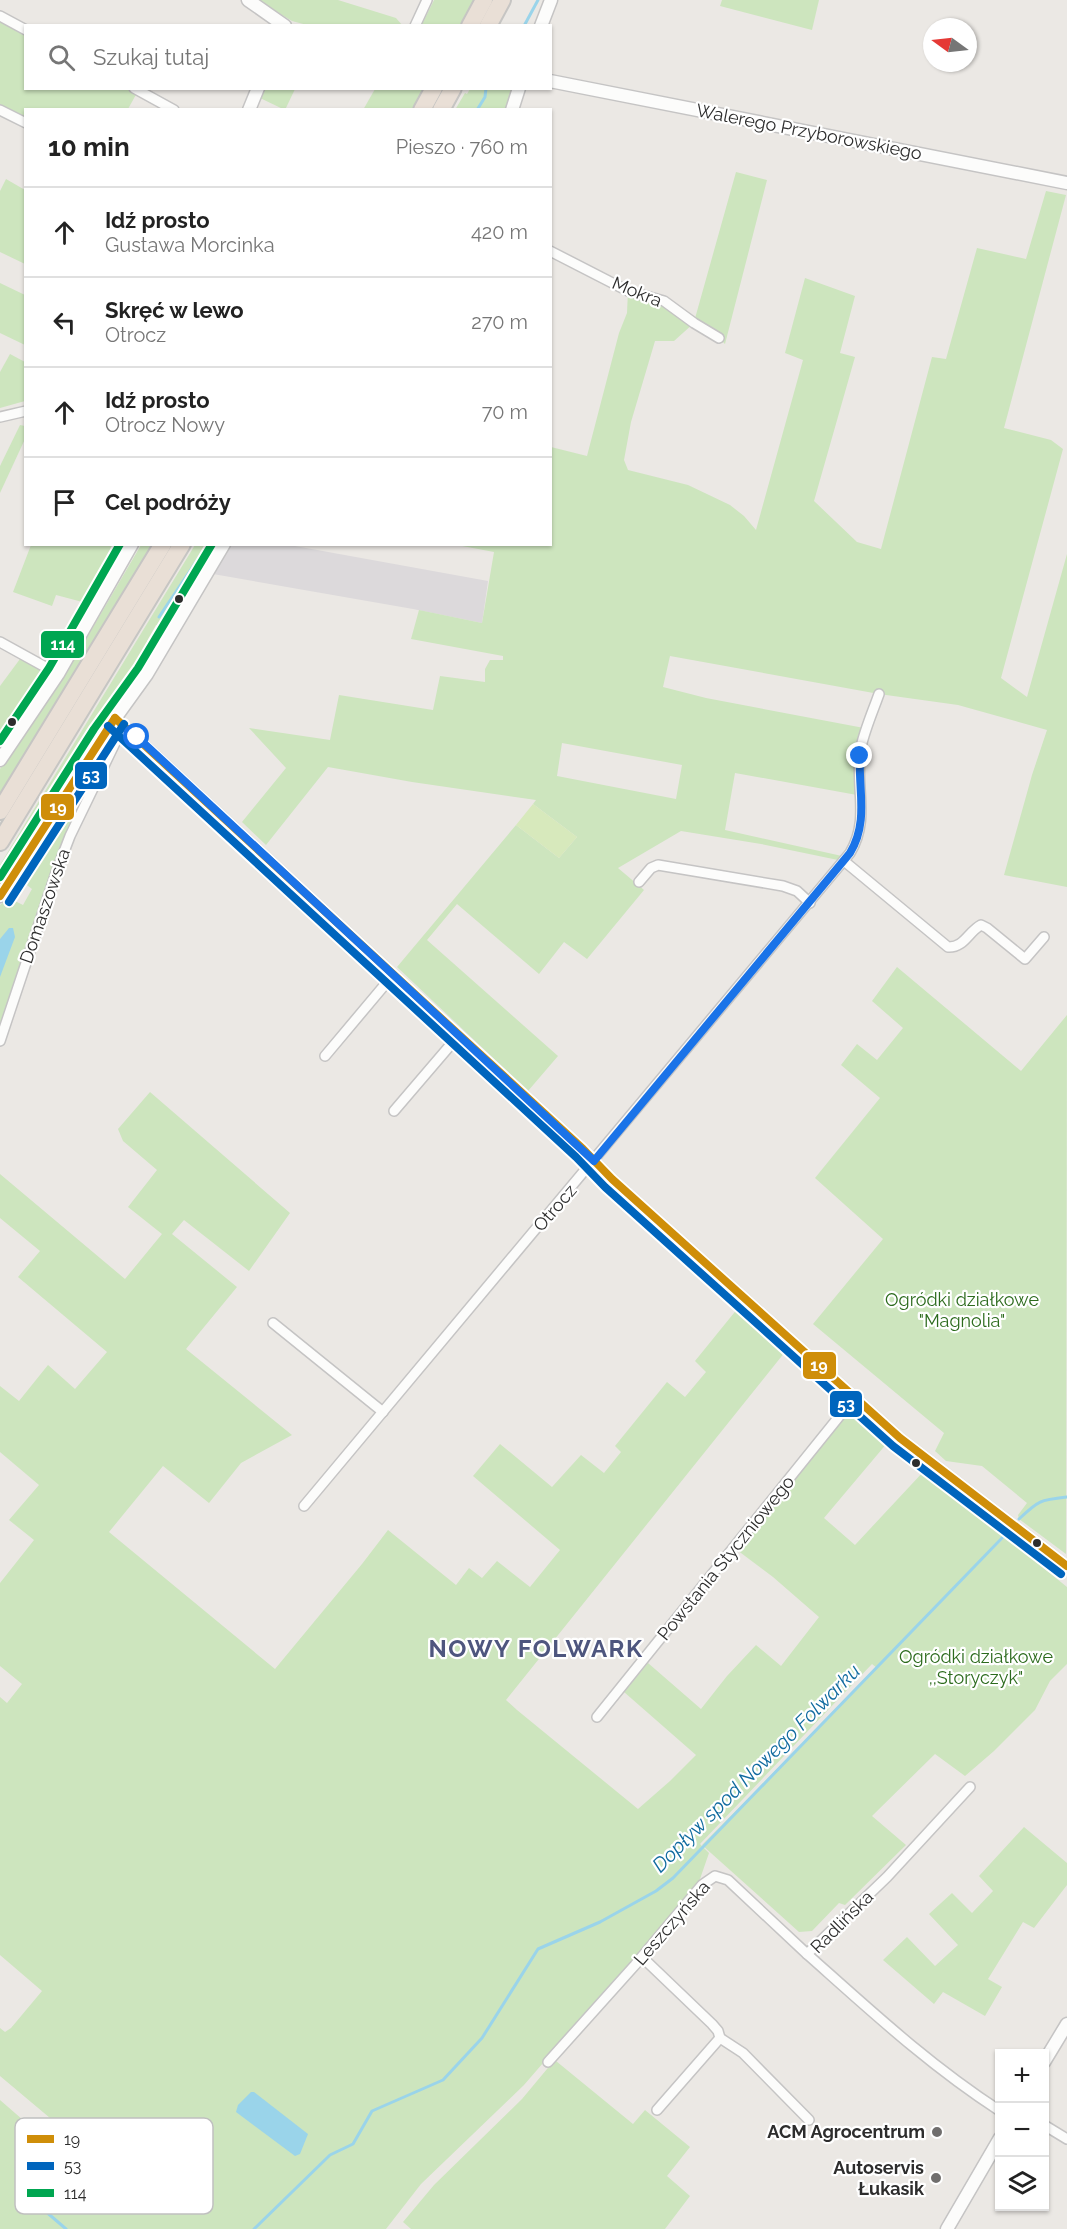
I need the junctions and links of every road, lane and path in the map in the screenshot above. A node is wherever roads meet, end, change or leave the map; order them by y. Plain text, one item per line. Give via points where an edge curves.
1 (248, 0) edge
2 (427, 0) edge
3 (483, 0) edge
4 (502, 0) edge
5 (551, 0) edge
6 (0, 16) edge
7 (282, 24) edge
8 (416, 24) edge
9 (471, 24) edge
10 (489, 24) edge
11 (542, 24) edge
12 (24, 29) edge
13 (552, 81) edge
14 (138, 90) edge
15 (257, 90) edge
16 (433, 90) edge
17 (452, 90) edge
18 (518, 90) edge
19 (170, 108) edge
20 (250, 108) edge
21 (423, 108) edge
22 (442, 108) edge
23 (513, 108) edge
24 (0, 110) edge
25 (24, 122) edge
26 (1067, 183) edge
27 (552, 252) edge
28 (719, 338) dead end
29 (24, 411) edge
30 (0, 417) edge
31 (131, 546) edge
32 (162, 546) edge
33 (181, 546) edge
34 (223, 546) edge
35 (0, 642) edge
36 (58, 674) junction
37 (89, 682) junction
38 (879, 694) dead end
39 (115, 718) junction
40 (116, 743) dead end
41 (0, 760) edge
42 (0, 812) edge
43 (0, 842) edge
44 (847, 857) junction
45 (639, 882) dead end
46 (0, 896) edge
47 (810, 903) junction
48 (1044, 937) dead end
49 (393, 975) junction
50 (459, 1035) junction
51 (0, 1041) edge
52 (325, 1056) dead end
53 (394, 1111) dead end
54 (594, 1161) junction
55 (273, 1323) dead end
56 (854, 1398) junction
57 (383, 1412) junction
58 (304, 1506) dead end
59 (1067, 1566) edge
60 (597, 1717) dead end
61 (970, 1787) dead end
62 (807, 1954) junction
63 (642, 1957) junction
64 (1067, 2024) edge
65 (720, 2038) junction
66 (1049, 2054) edge
67 (548, 2062) dead end
68 (995, 2108) edge
69 (657, 2110) dead end
70 (809, 2120) dead end
71 (1049, 2128) edge
72 (1067, 2139) edge
73 (995, 2145) edge
74 (947, 2229) edge

1 - 7 street
2 - 8 street
3 - 9 highway
4 - 10 highway
5 - 11 street
6 - 12 street
13 - 26 street, Walerego Przyborowskiego
14 - 19 street
15 - 20 street
16 - 21 highway
17 - 22 highway
18 - 23 street
24 - 25 street
27 - 28 street, Mokra via 628,291 664,301
29 - 30 street
31 - 36 street
32 - 37 highway
33 - 37 highway
34 - 39 street via 170,637
35 - 36 street
36 - 41 street
37 - 42 highway
37 - 43 highway
38 - 44 street, Otrocz via 861,747 861,829
39 - 46 street
39 - 49 street
40 - 51 street, Domaszowska via 60,861
44 - 47 street, Otrocz
44 - 48 street via 948,947 955,948 981,925 1025,959
45 - 47 street via 658,865 783,886 797,891
47 - 54 street, Otrocz
49 - 50 street
49 - 52 street
50 - 53 street
50 - 54 street
54 - 56 street
54 - 57 street, Otrocz
55 - 57 street
56 - 59 street
56 - 60 street, Powstania Styczniowego
57 - 58 street, Otrocz
61 - 62 street, Radlińska
62 - 63 street, Leszczyńska via 728,1881 715,1876 702,1885
62 - 68 street, Radlińska via 913,2048
63 - 65 street via 712,2024
63 - 67 street, Leszczyńska
64 - 66 street
65 - 69 street
65 - 70 street via 743,2052
71 - 72 street
73 - 74 street

